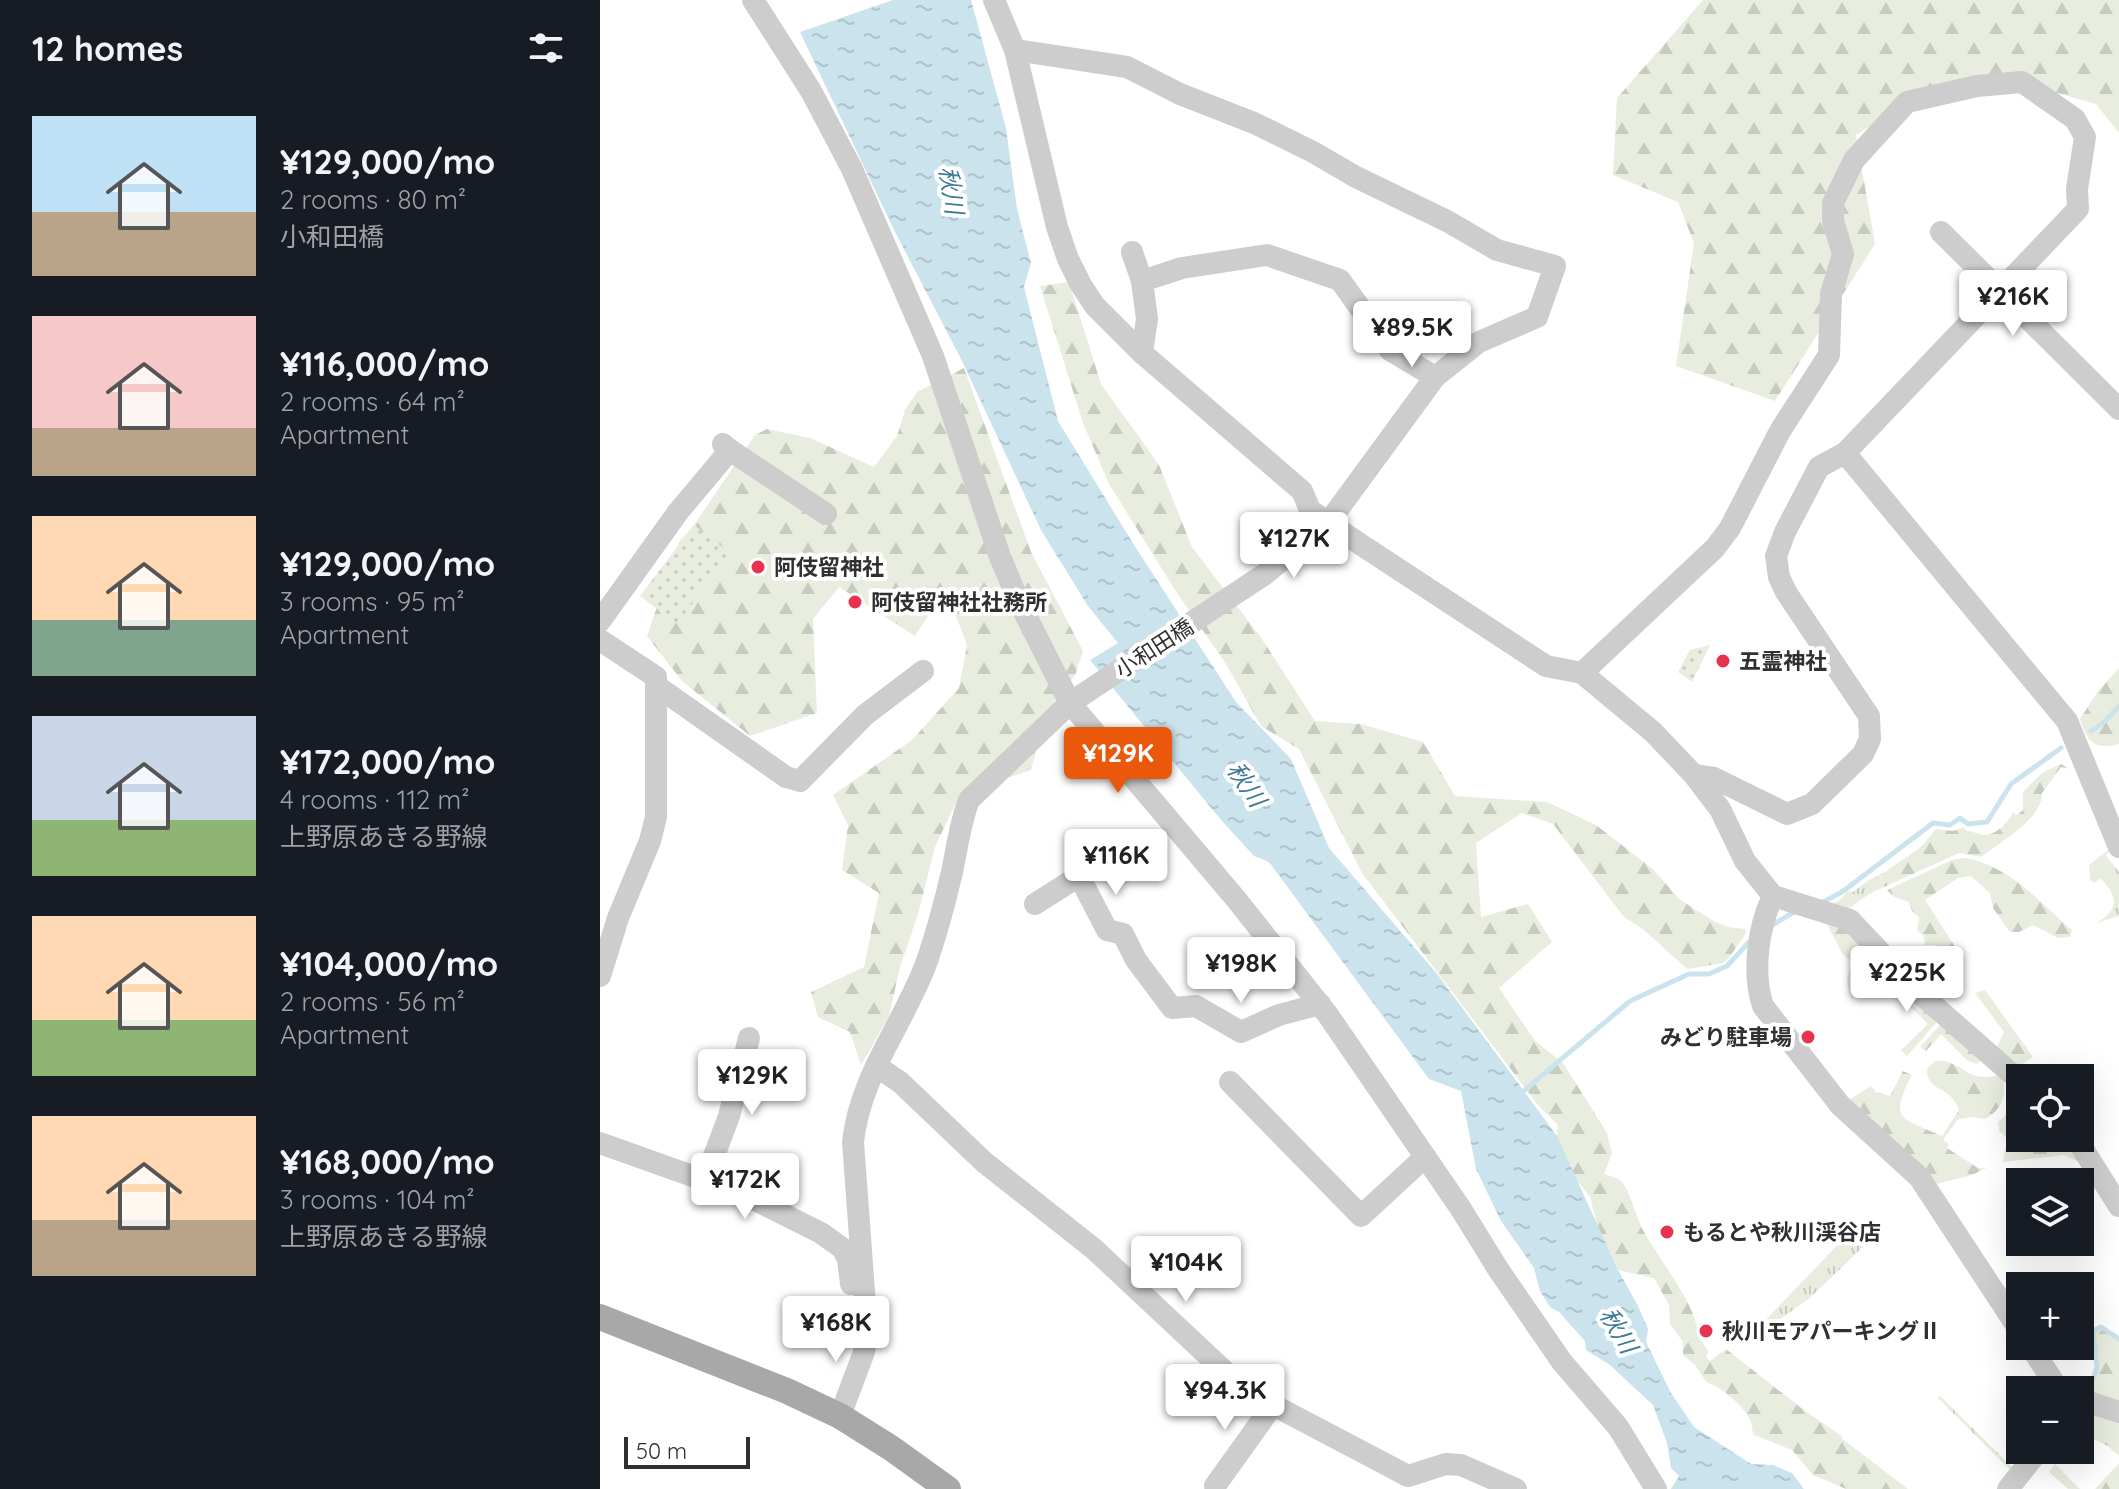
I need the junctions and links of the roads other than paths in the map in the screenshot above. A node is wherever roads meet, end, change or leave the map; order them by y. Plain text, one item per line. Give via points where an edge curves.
1 (753, 0) edge
2 (994, 0) edge
3 (1015, 50) junction
4 (1941, 232) dead end
5 (1132, 252) dead end
6 (1142, 281) junction
7 (2000, 293) junction
8 (1142, 353) junction
9 (1435, 377) junction
10 (2119, 409) edge
11 (1845, 453) junction
12 (826, 514) dead end
13 (600, 621) edge
14 (600, 640) edge
15 (923, 671) dead end
16 (1582, 673) junction
17 (658, 687) junction
18 (1074, 701) junction
19 (1694, 775) junction
20 (2119, 847) edge
21 (1773, 896) junction
22 (1035, 904) dead end
23 (600, 976) edge
24 (1320, 1004) junction
25 (749, 1038) dead end
26 (876, 1066) junction
27 (2006, 1069) edge
28 (1230, 1082) dead end
29 (600, 1143) edge
30 (2085, 1152) edge
31 (1425, 1157) junction
32 (705, 1180) junction
33 (2119, 1206) edge
34 (2006, 1310) edge
35 (600, 1317) edge
36 (866, 1317) junction
37 (2094, 1404) edge
38 (1273, 1405) junction
39 (2119, 1412) edge
40 (840, 1416) junction
41 (2028, 1464) edge
42 (1215, 1486) dead end
43 (948, 1489) edge
44 (1516, 1489) edge
45 (1656, 1489) edge
46 (2008, 1489) edge

1 - 18 street via 811,91 852,169 933,356 1000,557
2 - 3 street
3 - 8 street via 1068,259 1095,306
3 - 9 street via 1127,67 1290,140 1497,250 1555,266 1537,317 1479,342
4 - 7 street
5 - 6 street
6 - 8 street via 1147,319
6 - 9 street via 1182,268 1267,255 1340,280 1390,350
7 - 10 street
7 - 11 street
7 - 16 street via 2078,209 2085,137 2075,119 2022,82 1907,102 1854,160 1833,203 1843,254 1831,294 1829,355 1715,548
8 - 18 street, 小和田橋 via 1302,491 1310,510 1328,523 1265,574
9 - 16 street via 1328,523 1546,666
11 - 19 street via 1819,467 1776,556 1786,592 1869,716 1870,739 1863,754 1812,804 1787,814 1714,778
11 - 20 street via 2067,721
12 - 13 street via 726,447
14 - 17 street via 656,677
15 - 17 street via 865,715 800,781 786,777
16 - 19 street via 1653,732
17 - 23 street via 656,817
18 - 24 street
18 - 26 street, 小和田橋 via 969,800 926,962
19 - 21 street via 1720,809 1745,861
21 - 27 street via 1850,920 1916,990
21 - 34 street via 1756,963 1763,1006 1840,1105 1919,1177
22 - 24 street via 1079,876 1107,930 1123,934 1172,1008 1196,1006 1241,1032
24 - 31 street
25 - 32 street
26 - 36 street, 小和田橋 via 862,1093 853,1142
26 - 38 street via 984,1162 1094,1249 1234,1380
28 - 31 street via 1361,1216
29 - 32 street
30 - 33 street
31 - 45 street via 1562,1362 1618,1427
32 - 36 street via 743,1194 842,1248 853,1297
35 - 40 main road
36 - 40 street, 小和田橋 via 864,1352
37 - 39 street
38 - 42 street
38 - 44 street via 1408,1476 1446,1464 1461,1465
40 - 43 main road
41 - 46 street

